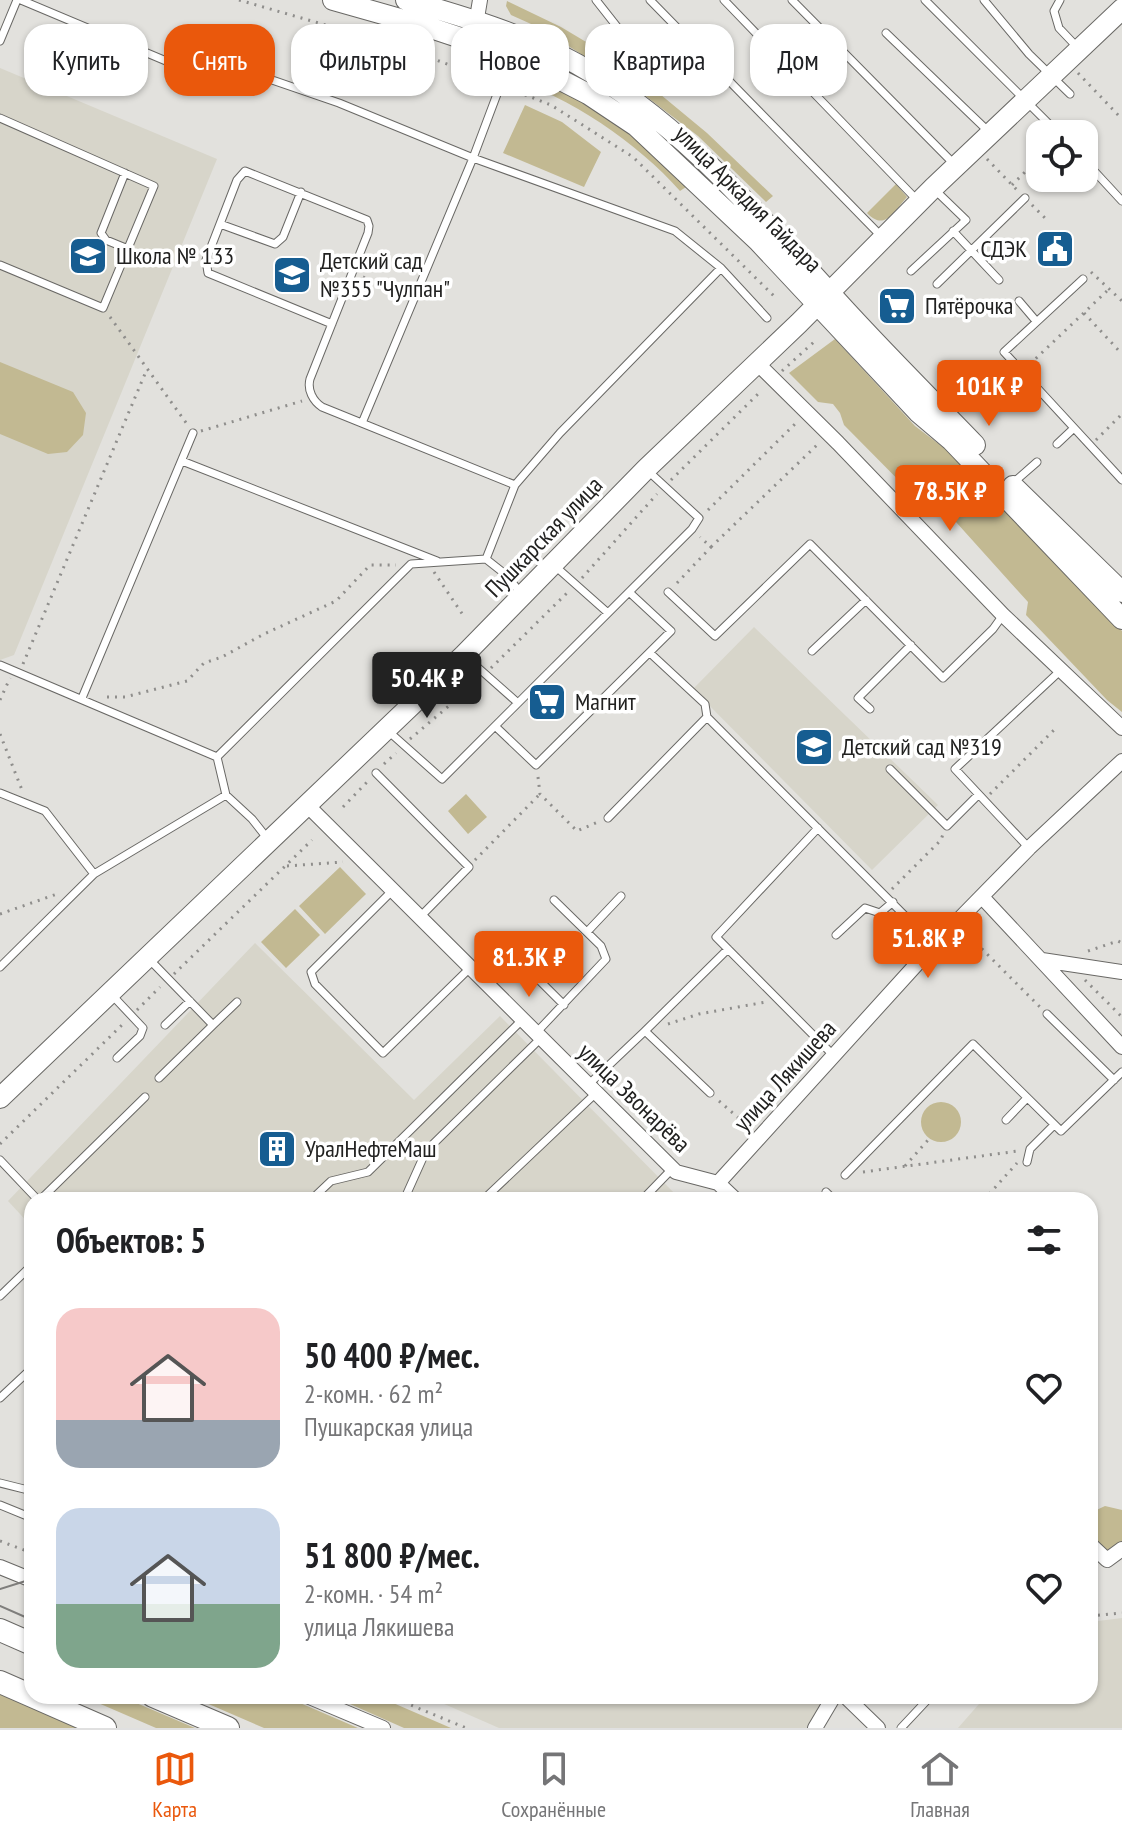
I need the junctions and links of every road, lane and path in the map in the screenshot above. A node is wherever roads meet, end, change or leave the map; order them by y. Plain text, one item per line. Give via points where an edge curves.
1 (19, 0) edge
2 (239, 0) edge
3 (333, 0) edge
4 (406, 0) edge
5 (596, 0) edge
6 (650, 0) edge
7 (724, 0) edge
8 (792, 0) edge
9 (925, 0) edge
10 (984, 0) edge
11 (1060, 0) edge
12 (1117, 0) edge
13 (1122, 8) edge
14 (479, 10) edge
15 (493, 24) edge
16 (615, 24) edge
17 (886, 33) dead end
18 (451, 35) edge
19 (0, 41) edge
20 (1079, 48) junction
21 (451, 66) edge
22 (1075, 70) dead end
23 (1051, 75) junction
24 (569, 81) edge
25 (1070, 94) dead end
26 (496, 96) edge
27 (529, 96) edge
28 (627, 96) edge
29 (1026, 99) junction
30 (0, 118) edge
31 (1122, 119) edge
32 (1046, 120) edge
33 (983, 141) junction
34 (473, 158) junction
35 (956, 166) junction
36 (1026, 171) edge
37 (125, 173) junction
38 (1098, 175) edge
39 (1012, 185) junction
40 (301, 192) junction
41 (926, 195) junction
42 (1025, 198) junction
43 (1122, 201) edge
44 (1045, 218) dead end
45 (220, 224) junction
46 (953, 231) junction
47 (882, 238) junction
48 (128, 249) junction
49 (971, 251) junction
50 (0, 265) edge
51 (721, 268) junction
52 (911, 271) dead end
53 (352, 273) junction
54 (1083, 279) joint
55 (999, 280) dead end
56 (937, 284) dead end
57 (1109, 289) junction
58 (403, 294) dead end
59 (775, 297) dead end
60 (822, 298) junction
61 (1019, 301) dead end
62 (1122, 301) edge
63 (103, 308) junction
64 (1084, 313) junction
65 (767, 318) dead end
66 (1036, 321) junction
67 (332, 324) junction
68 (815, 341) dead end
69 (1122, 354) edge
70 (757, 363) junction
71 (147, 369) junction
72 (1022, 371) junction
73 (775, 378) junction
74 (313, 398) junction
75 (808, 412) junction
76 (1122, 414) edge
77 (362, 423) junction
78 (1074, 428) junction
79 (193, 433) junction
80 (1057, 444) dead end
81 (817, 445) dead end
82 (1090, 446) junction
83 (182, 461) junction
84 (1037, 462) dead end
85 (646, 469) junction
86 (1122, 480) edge
87 (515, 485) junction
88 (665, 485) junction
89 (1007, 489) junction
90 (699, 518) junction
91 (692, 529) junction
92 (711, 547) junction
93 (486, 559) junction
94 (440, 562) junction
95 (411, 564) junction
96 (553, 565) junction
97 (575, 585) junction
98 (629, 592) junction
99 (668, 592) joint
100 (1122, 592) edge
101 (523, 595) junction
102 (866, 600) junction
103 (608, 613) junction
104 (463, 615) dead end
105 (1003, 615) junction
106 (1122, 619) edge
107 (911, 645) junction
108 (812, 651) dead end
109 (650, 653) junction
110 (464, 655) junction
111 (0, 665) edge
112 (17, 670) junction
113 (1060, 671) junction
114 (0, 673) edge
115 (485, 675) junction
116 (82, 698) junction
117 (0, 700) edge
118 (518, 703) junction
119 (870, 709) dead end
120 (707, 717) junction
121 (495, 726) junction
122 (386, 728) junction
123 (1122, 728) edge
124 (1055, 729) dead end
125 (0, 734) edge
126 (404, 744) junction
127 (217, 757) junction
128 (1122, 761) edge
129 (536, 765) junction
130 (890, 769) dead end
131 (376, 773) junction
132 (0, 793) edge
133 (540, 794) junction
134 (226, 795) junction
135 (981, 798) junction
136 (28, 804) junction
137 (308, 806) junction
138 (343, 807) dead end
139 (608, 818) joint
140 (947, 826) junction
141 (818, 828) junction
142 (312, 840) dead end
143 (269, 841) junction
144 (1029, 848) junction
145 (347, 862) dead end
146 (285, 866) junction
147 (469, 867) junction
148 (94, 874) junction
149 (82, 885) junction
150 (393, 890) junction
151 (886, 895) junction
152 (621, 896) dead end
153 (983, 898) junction
154 (554, 900) dead end
155 (893, 902) junction
156 (0, 914) edge
157 (420, 917) junction
158 (587, 932) junction
159 (836, 935) dead end
160 (976, 943) dead end
161 (1122, 943) edge
162 (934, 945) junction
163 (728, 949) junction
164 (1088, 951) dead end
165 (513, 954) dead end
166 (147, 957) junction
167 (1042, 960) junction
168 (1069, 964) junction
169 (0, 967) edge
170 (471, 967) junction
171 (1122, 972) edge
172 (169, 979) junction
173 (110, 993) junction
174 (780, 1000) junction
175 (190, 1001) junction
176 (237, 1002) dead end
177 (564, 1005) junction
178 (1047, 1014) joint
179 (132, 1015) junction
180 (1122, 1017) edge
181 (523, 1019) junction
182 (165, 1025) dead end
183 (213, 1025) junction
184 (645, 1031) junction
185 (539, 1036) junction
186 (1122, 1047) edge
187 (833, 1055) junction
188 (117, 1058) dead end
189 (1122, 1072) edge
190 (159, 1078) dead end
191 (1114, 1080) junction
192 (592, 1089) junction
193 (710, 1093) joint
194 (145, 1097) dead end
195 (0, 1098) edge
196 (1027, 1098) junction
197 (1006, 1120) dead end
198 (742, 1121) dead end
199 (1054, 1125) junction
200 (929, 1139) dead end
201 (0, 1144) edge
202 (1030, 1149) junction
203 (0, 1160) edge
204 (1027, 1162) dead end
205 (7, 1167) junction
206 (904, 1167) junction
207 (672, 1169) junction
208 (0, 1174) edge
209 (845, 1175) joint
210 (718, 1183) junction
211 (31, 1192) edge
212 (47, 1192) edge
213 (319, 1192) edge
214 (408, 1192) edge
215 (491, 1192) edge
216 (650, 1192) edge
217 (728, 1192) edge
218 (991, 1192) edge
219 (24, 1273) edge
220 (0, 1296) edge
221 (24, 1376) edge
222 (0, 1398) edge
223 (0, 1483) edge
224 (24, 1489) edge
225 (0, 1505) edge
226 (24, 1515) edge
227 (0, 1541) edge
228 (1122, 1549) edge
229 (24, 1550) edge
230 (1098, 1552) edge
231 (0, 1567) edge
232 (24, 1577) edge
233 (1122, 1613) edge
234 (1098, 1615) edge
235 (0, 1630) edge
236 (24, 1640) edge
237 (0, 1682) edge
238 (24, 1693) edge
239 (50, 1704) edge
240 (172, 1704) edge
241 (326, 1704) edge
242 (408, 1704) edge
243 (829, 1704) edge
244 (853, 1704) edge
245 (924, 1704) edge
246 (105, 1728) edge
247 (228, 1728) edge
248 (383, 1728) edge
249 (466, 1728) edge
250 (815, 1728) edge
251 (878, 1728) edge
252 (901, 1728) edge

1 - 19 lane
1 - 34 lane via 197,74 252,73
2 - 21 path
3 - 18 main road, улица Аркадия Гайдара
4 - 14 main road, улица Аркадия Гайдара
5 - 16 lane
6 - 47 lane
7 - 41 lane
8 - 35 lane
9 - 29 lane
10 - 23 lane
11 - 20 lane via 1054,11 1059,28
12 - 13 lane
13 - 20 main road, Пушкарская улица
14 - 15 main road, улица Аркадия Гайдара
17 - 33 lane
20 - 23 main road, Пушкарская улица
22 - 31 path
23 - 25 lane
23 - 29 main road, Пушкарская улица
24 - 60 main road, улица Аркадия Гайдара via 636,126
26 - 34 lane
27 - 59 path via 633,157
28 - 60 main road, улица Аркадия Гайдара via 733,187
29 - 32 lane
29 - 33 main road, Пушкарская улица
30 - 37 lane
33 - 35 main road, Пушкарская улица
33 - 39 path
34 - 51 lane via 675,231
34 - 77 lane
35 - 41 main road, Пушкарская улица
36 - 39 path
37 - 48 lane via 101,233
37 - 48 lane via 154,186
38 - 43 lane
39 - 42 path
40 - 45 lane via 279,242
40 - 45 lane via 245,171
40 - 53 lane via 367,220 368,233
41 - 46 lane via 966,220
41 - 47 main road, Пушкарская улица
42 - 44 path
42 - 49 lane
45 - 67 lane via 206,260 208,273
46 - 49 lane
46 - 52 lane
47 - 60 main road, Пушкарская улица
48 - 63 lane
49 - 55 lane
49 - 56 lane
50 - 63 lane
51 - 65 lane
51 - 87 lane
53 - 58 path
53 - 67 lane
54 - 57 path via 1092,271
54 - 66 lane
57 - 62 path
57 - 64 path
60 - 70 main road, Пушкарская улица
60 - 89 main road
61 - 66 lane
63 - 71 path
64 - 69 path
64 - 72 path
66 - 72 lane via 1004,352
67 - 74 lane via 308,383
68 - 73 path
70 - 73 street
70 - 85 main road, Пушкарская улица
71 - 79 path
71 - 112 path
72 - 78 lane
73 - 75 street
73 - 88 path
74 - 77 lane
74 - 79 path
75 - 90 path
75 - 105 street
76 - 82 path
77 - 87 lane
78 - 80 lane
78 - 82 lane
79 - 83 lane
81 - 92 path
82 - 86 lane
83 - 94 lane
83 - 116 lane
84 - 89 lane
85 - 88 lane
85 - 96 main road, Пушкарская улица
87 - 93 lane
88 - 90 lane
88 - 97 path
89 - 100 main road
89 - 106 main road
90 - 91 lane
91 - 92 path
91 - 98 lane
92 - 99 path
93 - 94 lane
93 - 101 lane
94 - 95 lane
95 - 104 path via 435,573
95 - 116 path via 370,565 336,601 204,663 187,681 125,697
95 - 127 lane
96 - 97 lane
96 - 101 main road, Пушкарская улица
97 - 103 lane
97 - 115 path
98 - 103 lane
98 - 109 lane via 671,631
99 - 102 lane via 715,636 810,544
101 - 110 main road, Пушкарская улица
102 - 107 lane
102 - 108 lane
103 - 118 lane
105 - 107 lane via 943,678
105 - 113 street
107 - 119 lane via 858,698
109 - 120 lane via 705,704
109 - 129 lane
110 - 115 lane
110 - 122 main road, Пушкарская улица
111 - 112 lane
112 - 114 lane
112 - 116 lane
112 - 117 path
113 - 123 street
113 - 135 lane via 955,769
115 - 118 lane
115 - 126 path
116 - 127 lane
118 - 121 lane
120 - 139 lane
120 - 141 lane
121 - 126 lane via 442,779
121 - 129 lane
122 - 126 lane
122 - 137 main road, Пушкарская улица
124 - 135 path
125 - 136 path
126 - 131 path
127 - 134 lane
128 - 144 street, улица Лякишева
129 - 133 path
130 - 140 lane
131 - 138 path
131 - 147 lane
132 - 136 lane
133 - 139 path via 577,831
133 - 147 path
134 - 143 lane
134 - 148 lane
135 - 140 lane
135 - 144 lane
136 - 148 lane via 45,811
137 - 143 main road, Пушкарская улица
137 - 150 street, улица Звонарёва
140 - 151 path via 941,840
141 - 151 lane
141 - 163 lane via 716,937
142 - 146 path
143 - 166 main road, Пушкарская улица
144 - 153 street, улица Лякишева
145 - 146 path
146 - 172 path
147 - 157 lane
148 - 149 lane
149 - 156 path
149 - 169 lane
150 - 157 street, улица Звонарёва
150 - 170 lane via 311,972 315,984 383,1053
151 - 155 lane
152 - 158 lane
153 - 162 street, улица Лякишева
153 - 167 street
154 - 158 lane
155 - 159 lane via 880,913 865,908
155 - 162 lane
157 - 170 street, улица Звонарёва
158 - 177 lane via 606,952 606,959
160 - 178 path
161 - 164 path
162 - 187 street, улица Лякишева
163 - 174 lane
163 - 184 lane
165 - 177 lane
166 - 172 lane
166 - 173 main road, Пушкарская улица
167 - 168 street
167 - 186 street
168 - 171 street
168 - 180 path
170 - 181 street, улица Звонарёва
172 - 175 lane
172 - 179 path
173 - 179 lane
173 - 195 main road, Пушкарская улица
174 - 184 path via 699,1014
174 - 187 lane
175 - 182 lane
175 - 183 lane
176 - 183 lane
177 - 185 lane
178 - 191 lane
179 - 188 lane via 142,1032
179 - 201 path
181 - 185 street, улица Звонарёва
181 - 213 lane via 368,1172 331,1181
183 - 190 lane
184 - 192 lane
184 - 193 lane
185 - 192 street, улица Звонарёва
185 - 214 lane via 426,1151
187 - 210 street, улица Лякишева
189 - 191 lane
191 - 199 lane via 1061,1131
192 - 207 street, улица Звонарёва
192 - 215 lane
193 - 198 path
194 - 212 lane
196 - 197 lane
196 - 199 lane
196 - 209 lane via 973,1044
199 - 202 lane
200 - 206 path
202 - 204 lane
202 - 206 path
202 - 218 path
203 - 205 lane
205 - 208 lane
205 - 211 lane
206 - 209 path
207 - 210 street, улица Звонарёва
207 - 216 lane
210 - 217 street, улица Звонарёва
219 - 220 lane
221 - 222 lane
223 - 224 lane
225 - 226 lane
227 - 229 path
228 - 230 street via 1107,1560
231 - 232 street
233 - 234 path
235 - 236 main road
237 - 238 main road
239 - 246 main road
240 - 247 main road
241 - 248 street
242 - 249 path
243 - 250 street
244 - 251 street
245 - 252 lane

